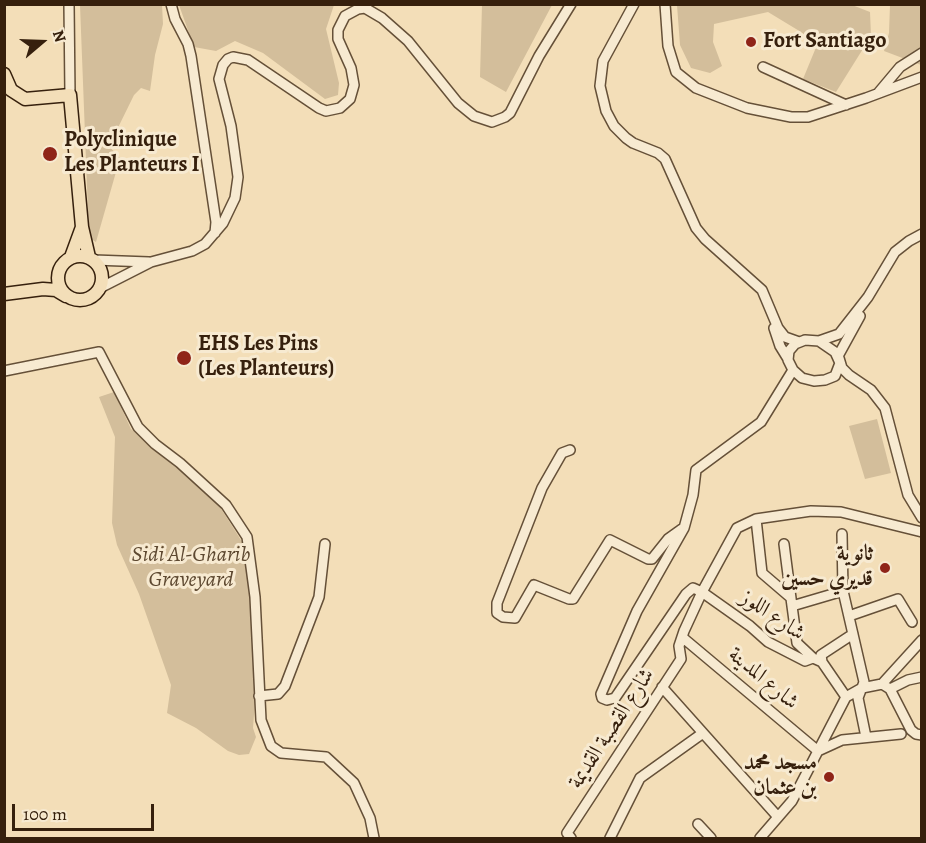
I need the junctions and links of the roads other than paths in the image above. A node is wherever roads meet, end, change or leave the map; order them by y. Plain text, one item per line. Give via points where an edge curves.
1 (69, 4) edge
2 (171, 4) edge
3 (571, 4) edge
4 (634, 4) edge
5 (665, 4) edge
6 (921, 53) edge
7 (763, 67) dead end
8 (4, 74) edge
9 (921, 77) edge
10 (877, 94) junction
11 (70, 95) junction
12 (846, 105) junction
13 (82, 227) junction
14 (921, 234) edge
15 (214, 236) junction
16 (72, 257) junction
17 (92, 259) junction
18 (151, 262) junction
19 (61, 266) junction
20 (745, 274) junction
21 (100, 288) junction
22 (26, 290) junction
23 (4, 294) edge
24 (67, 296) junction
25 (868, 297) junction
26 (819, 341) junction
27 (799, 342) junction
28 (839, 357) junction
29 (788, 360) junction
30 (793, 370) junction
31 (4, 371) edge
32 (831, 378) junction
33 (871, 390) junction
34 (570, 450) dead end
35 (921, 518) edge
36 (756, 519) junction
37 (684, 528) junction
38 (921, 532) edge
39 (842, 534) dead end
40 (326, 544) dead end
41 (784, 544) dead end
42 (843, 591) junction
43 (702, 592) junction
44 (791, 602) junction
45 (849, 616) junction
46 (912, 622) dead end
47 (853, 634) junction
48 (682, 637) junction
49 (921, 640) edge
50 (818, 660) junction
51 (921, 677) edge
52 (886, 686) junction
53 (662, 687) junction
54 (862, 688) junction
55 (259, 696) junction
56 (846, 697) junction
57 (703, 733) junction
58 (901, 734) dead end
59 (921, 735) edge
60 (866, 738) junction
61 (818, 751) junction
62 (778, 817) junction
63 (698, 824) dead end
64 (374, 838) edge
65 (571, 838) edge
66 (610, 838) edge
67 (711, 838) edge
68 (759, 838) edge

1 - 11 street
2 - 15 street via 191,56 216,222
3 - 15 street via 538,56 510,113 498,121 486,121 467,111 408,41 365,8 345,16 338,30 354,85 354,93 340,108 319,108 248,60 228,59 219,79 231,126 238,188
4 - 20 street via 603,61 600,86 606,111 626,138 665,159 696,228
5 - 12 street via 668,46 676,72 696,88 747,108 791,117 808,117
6 - 10 street via 900,67
7 - 12 street
8 - 11 main road via 11,90 25,99
9 - 10 street
10 - 12 street
11 - 13 main road
13 - 16 main road
13 - 17 main road
14 - 25 street via 895,252
15 - 18 street via 192,251
16 - 17 main road via 83,255
16 - 19 main road
17 - 18 street
17 - 21 main road via 103,276
18 - 21 street
19 - 22 main road
19 - 24 main road via 58,279
20 - 27 street via 764,294 780,331
20 - 29 street via 762,297
21 - 24 main road via 82,300
22 - 23 main road
22 - 24 main road via 56,290
25 - 26 street via 839,334
25 - 28 street
26 - 27 street
26 - 28 street
27 - 29 street via 789,351
28 - 32 street via 840,368
28 - 33 street via 842,368
29 - 30 street
30 - 32 street via 808,380
30 - 37 street via 761,422 696,470
31 - 55 street via 99,352 138,427 226,505 247,537 255,597
32 - 33 street
33 - 35 street via 885,408 908,495
34 - 37 street via 562,453 542,488 497,603 497,613 515,618 534,585 573,599 610,540 652,559 668,539
36 - 38 street via 811,511 841,512
36 - 43 street, شارع القصبة القديمة via 737,528
36 - 44 street via 762,573
37 - 43 street via 637,611 602,698 615,698 686,594 693,588
39 - 42 street
40 - 55 street via 319,597 285,686 278,694
41 - 44 street
42 - 44 street
42 - 45 street
43 - 48 street, شارع القصبة القديمة
43 - 50 street, شارع اللوز via 768,642 805,661
44 - 50 street via 797,643
45 - 46 street via 898,599
45 - 47 street
47 - 50 street, شارع اللوز
47 - 54 street
48 - 53 street, شارع القصبة القديمة via 681,659
48 - 61 street, شارع المدينة
49 - 52 street
50 - 56 street, شارع اللوز
51 - 52 street
52 - 54 street
52 - 59 street via 911,730
53 - 57 street
53 - 65 street, شارع القصبة القديمة via 567,833
54 - 56 street
54 - 60 street via 858,698
55 - 64 street via 261,720 271,747 281,753 326,757 354,783 370,818
56 - 61 street
57 - 62 street
57 - 66 street via 640,778
58 - 60 street
60 - 61 street via 842,740
61 - 62 street via 792,801
62 - 68 street
63 - 67 street

